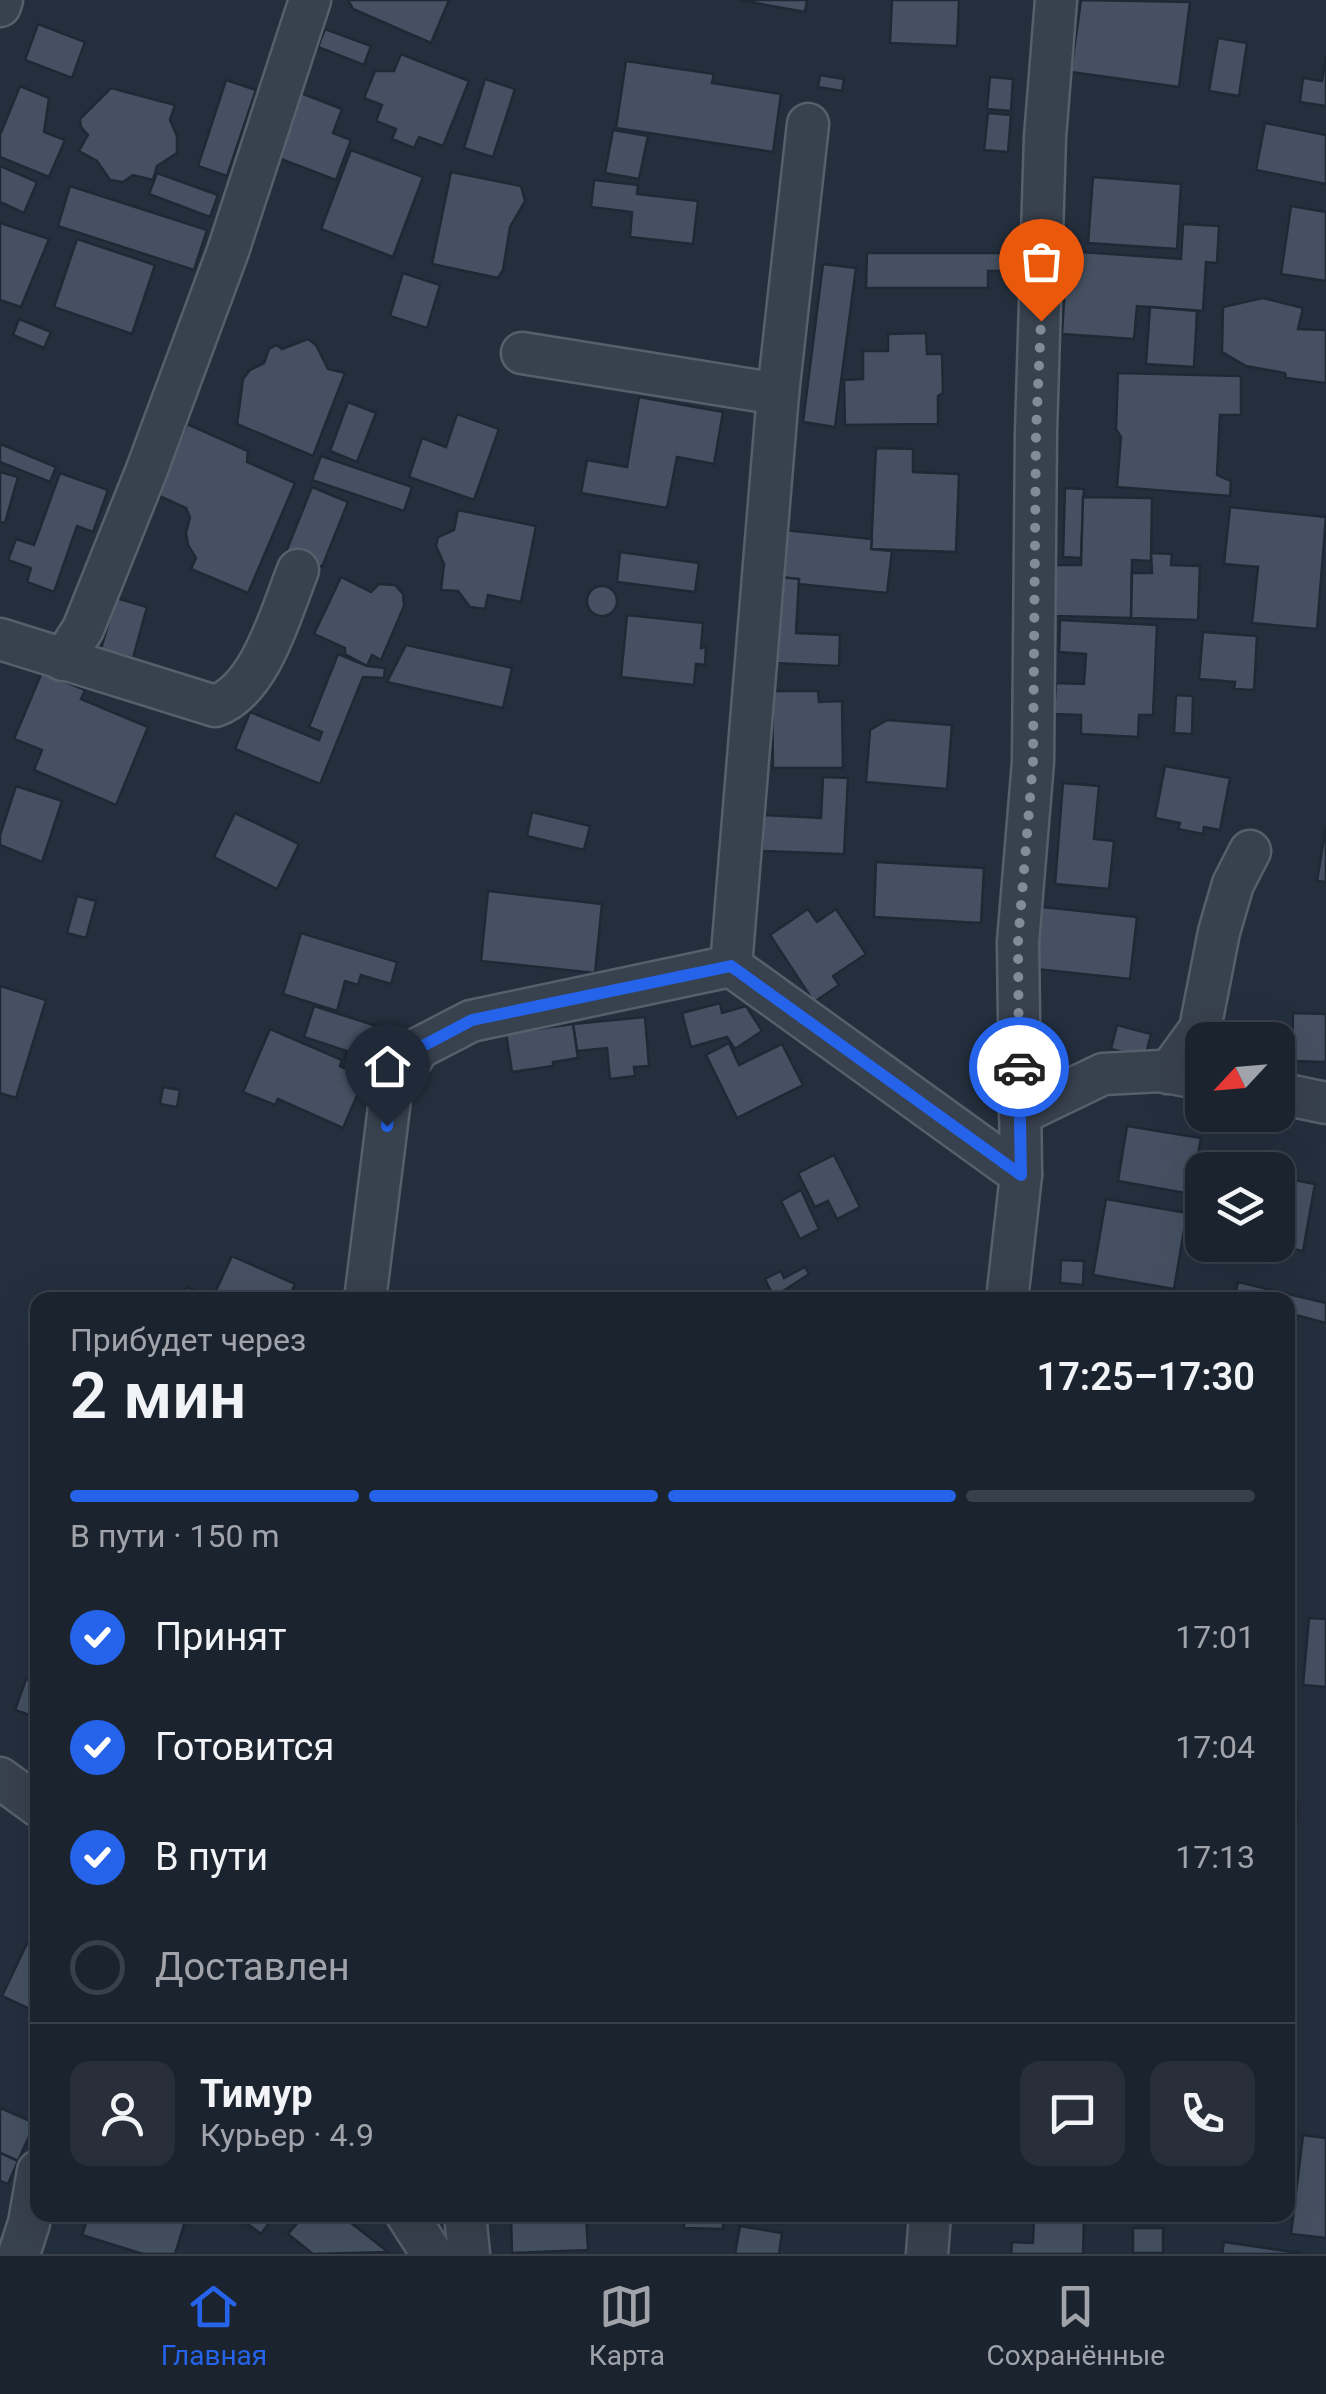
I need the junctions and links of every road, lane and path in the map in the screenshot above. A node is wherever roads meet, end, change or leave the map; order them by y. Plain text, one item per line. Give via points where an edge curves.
1 (310, 0) edge
2 (1056, 0) edge
3 (808, 124) dead end
4 (522, 352) dead end
5 (778, 394) junction
6 (298, 570) dead end
7 (0, 640) edge
8 (63, 660) junction
9 (1250, 851) dead end
10 (731, 966) junction
11 (1201, 1022) edge
12 (1185, 1076) edge
13 (1295, 1097) edge
14 (1326, 1103) edge
15 (1020, 1114) junction
16 (1021, 1175) junction
17 (365, 1292) edge
18 (1008, 1292) edge
19 (0, 1778) edge
20 (30, 1800) edge
21 (30, 2217) edge
22 (411, 2222) edge
23 (930, 2222) edge
24 (19, 2254) edge
25 (432, 2254) edge
26 (928, 2254) edge

1 - 8 street via 228,251 83,629
2 - 15 street via 1036,432 1033,762 1018,942
3 - 5 street
4 - 5 street
5 - 10 street
6 - 8 street via 267,646 232,700 216,706 187,700
7 - 8 street
9 - 11 street via 1219,932
10 - 16 street
10 - 17 street via 472,1020 419,1048 391,1091
12 - 15 street via 1104,1074
13 - 14 street
15 - 16 street
16 - 18 street
19 - 20 street
21 - 24 street
22 - 25 street
23 - 26 street

